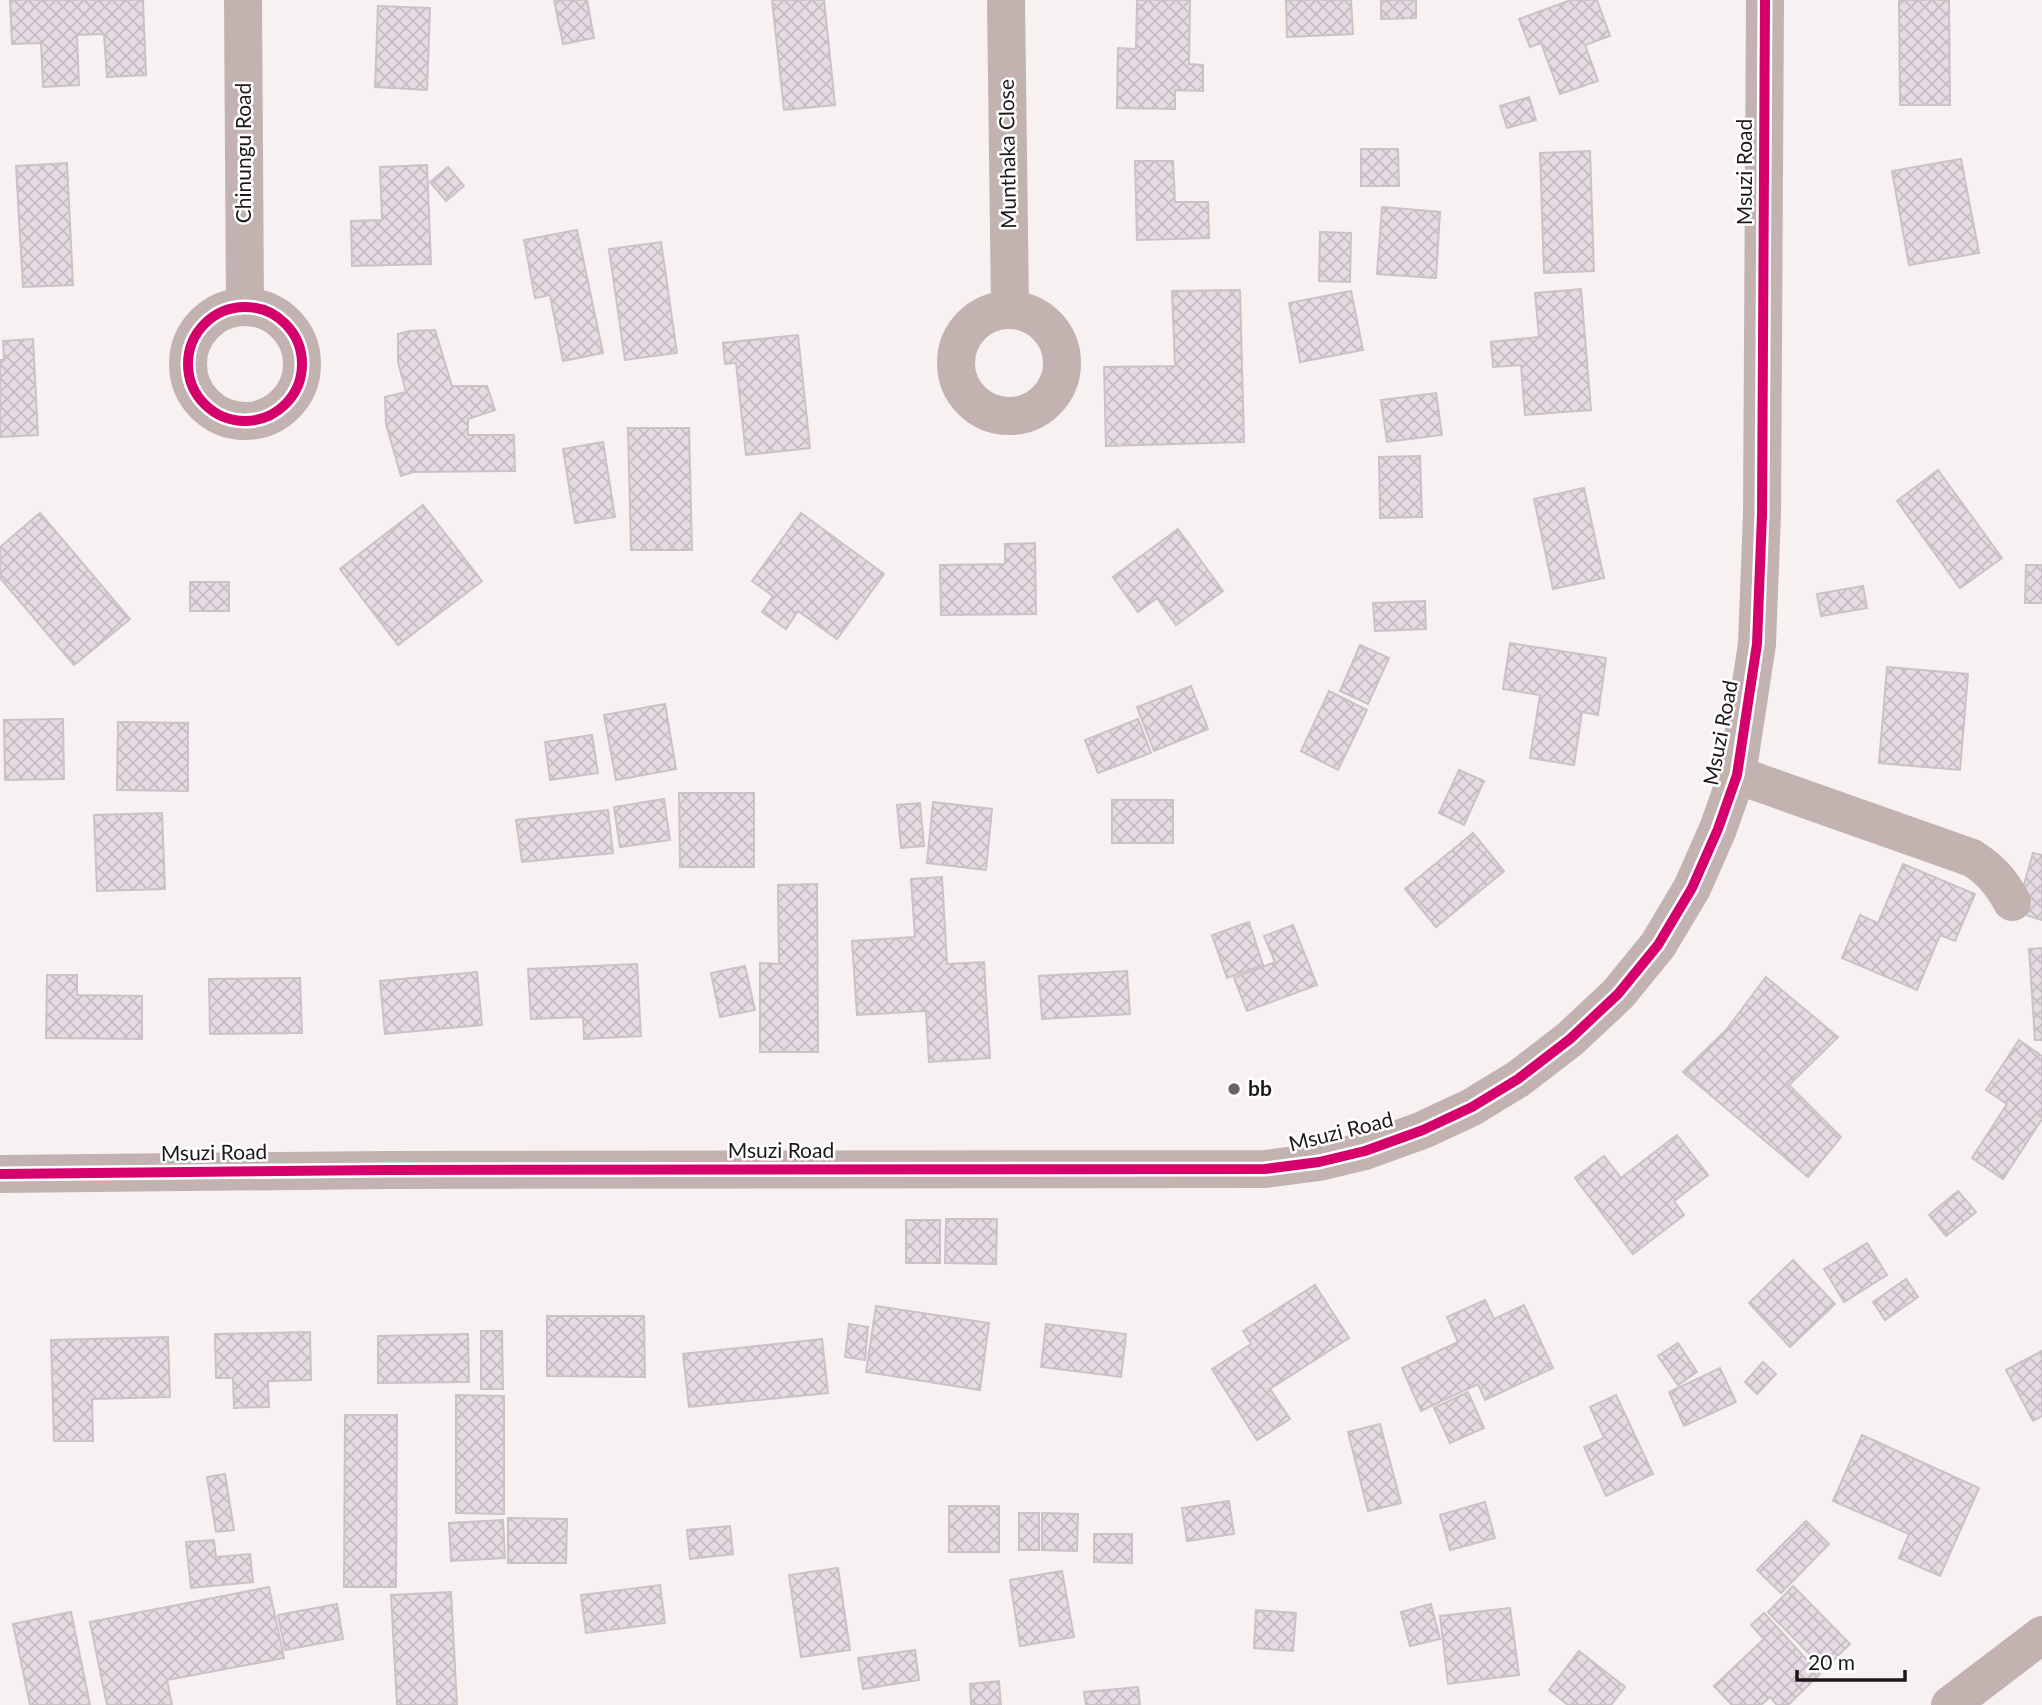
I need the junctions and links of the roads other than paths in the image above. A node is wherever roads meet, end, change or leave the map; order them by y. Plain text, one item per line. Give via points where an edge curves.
1 (243, 0) edge
2 (1006, 0) edge
3 (1765, 0) edge
4 (245, 307) dead end
5 (1010, 309) dead end
6 (1737, 775) junction
7 (2012, 902) dead end
8 (0, 1174) edge
9 (2042, 1635) edge
10 (1950, 1705) edge

1 - 4 street, Chinungu Road
2 - 5 street, Munthaka Close
3 - 6 street, Msuzi Road via 1762,514 1757,644
6 - 7 street via 1972,858 1989,868
6 - 8 street, Msuzi Road via 1692,888 1657,945 1618,994 1570,1039 1472,1107 1365,1151 1319,1162 1265,1169
9 - 10 street

